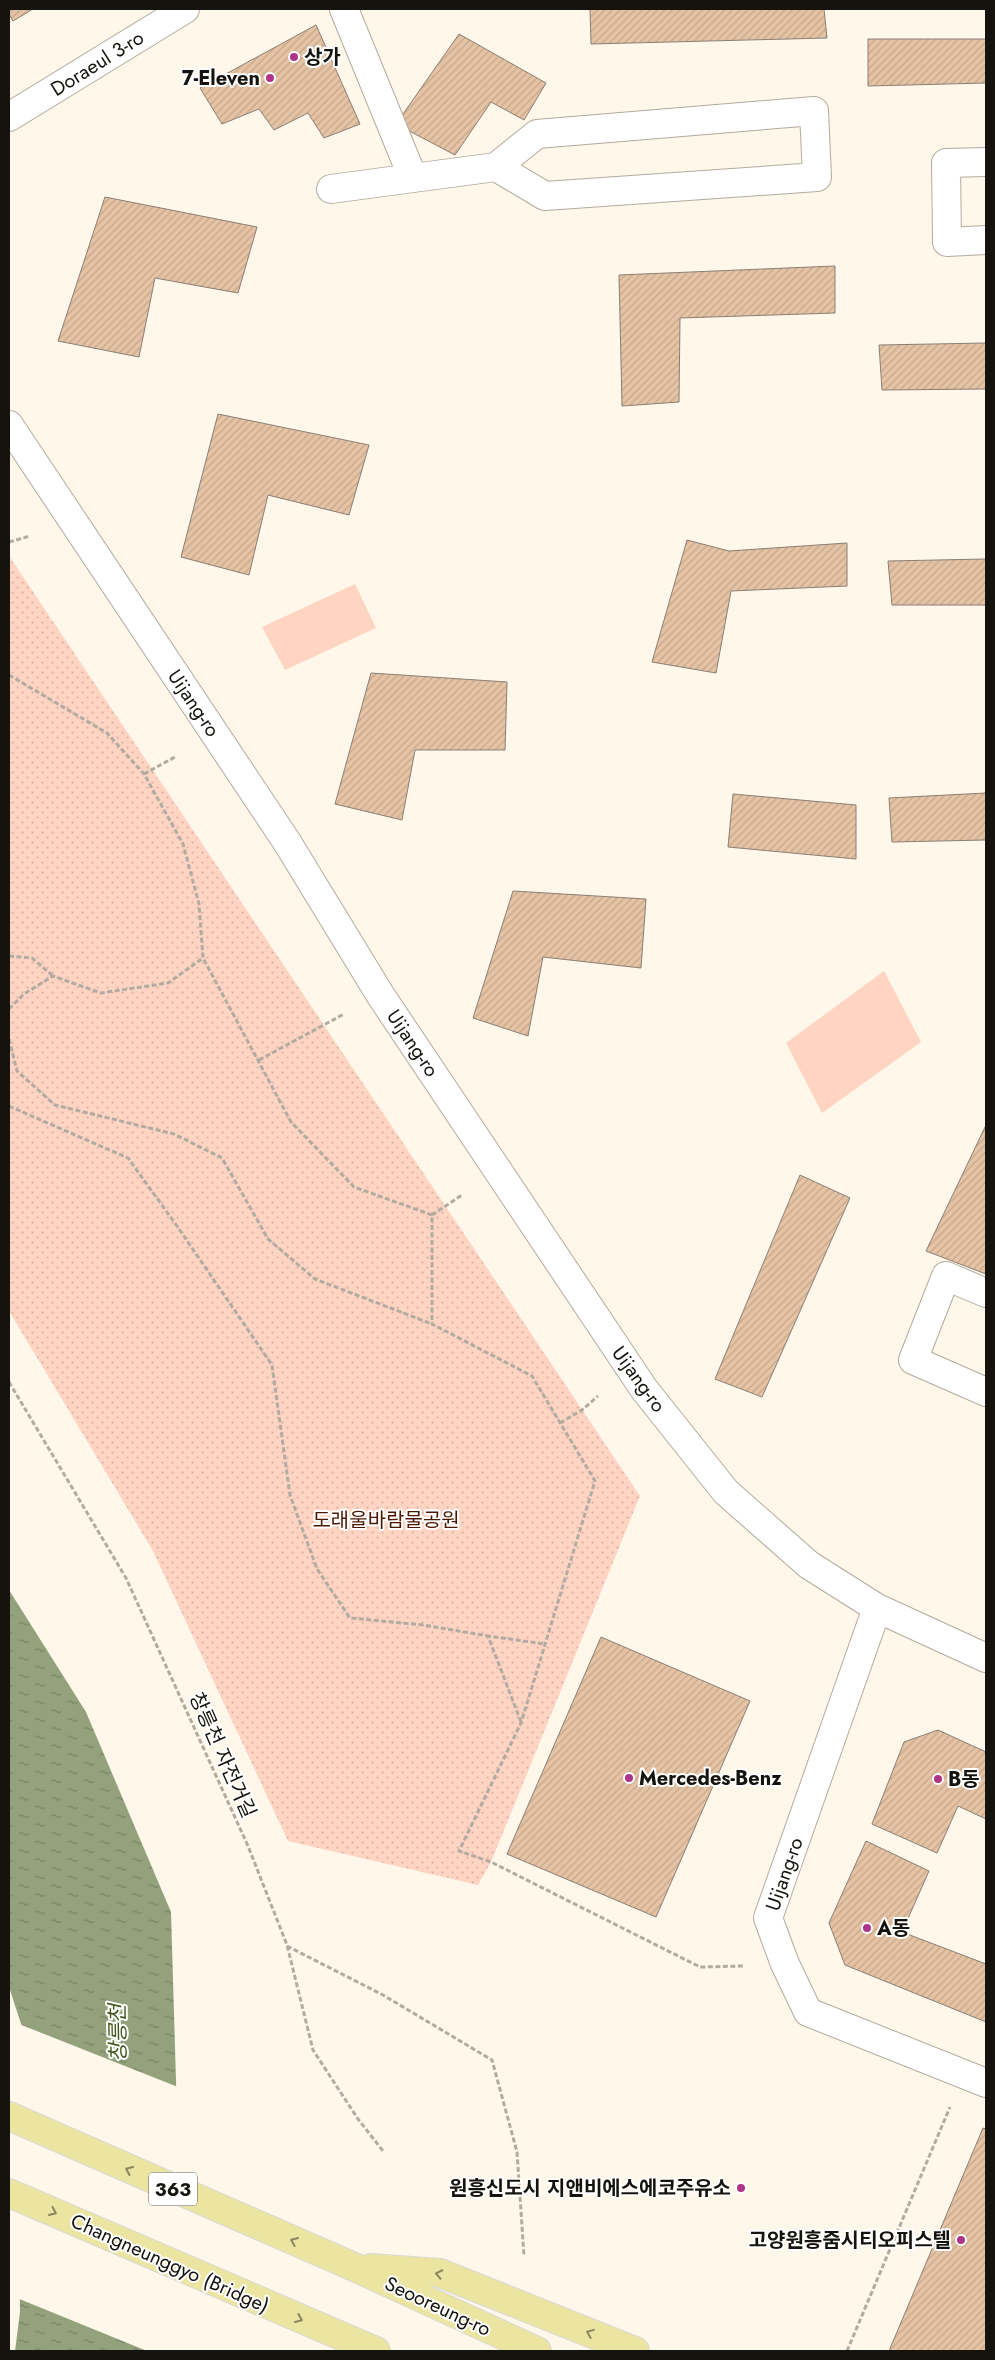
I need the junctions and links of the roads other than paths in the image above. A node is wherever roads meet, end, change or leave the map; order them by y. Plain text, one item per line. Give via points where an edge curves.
1 (184, 9) edge
2 (344, 9) edge
3 (9, 117) edge
4 (986, 162) edge
5 (496, 167) junction
6 (413, 178) junction
7 (331, 189) dead end
8 (986, 240) edge
9 (9, 425) edge
10 (986, 1293) edge
11 (986, 1392) edge
12 (877, 1608) junction
13 (986, 1658) edge
14 (986, 2084) edge
15 (9, 2116) edge
16 (9, 2193) edge
17 (345, 2264) junction
18 (345, 2342) edge
19 (376, 2351) edge
20 (537, 2351) edge
21 (635, 2351) edge

1 - 3 street, Doraeul 3-ro
2 - 6 street
4 - 8 street via 946,163 947,242
5 - 5 street via 546,196 817,177 814,111 537,134
5 - 6 street
6 - 7 street
9 - 12 street, Uijang-ro via 287,842 382,996 644,1390 726,1492 810,1566
10 - 11 street via 946,1276 913,1360
12 - 13 street, Uijang-ro
12 - 14 street, Uijang-ro via 768,1918 808,2012
17 -> 15 main road, 363
16 -> 18 main road, Changneunggyo (Bridge)
17 - 20 main road, Seooreung-ro / 363
21 -> 17 main road via 440,2273
18 - 19 main road

